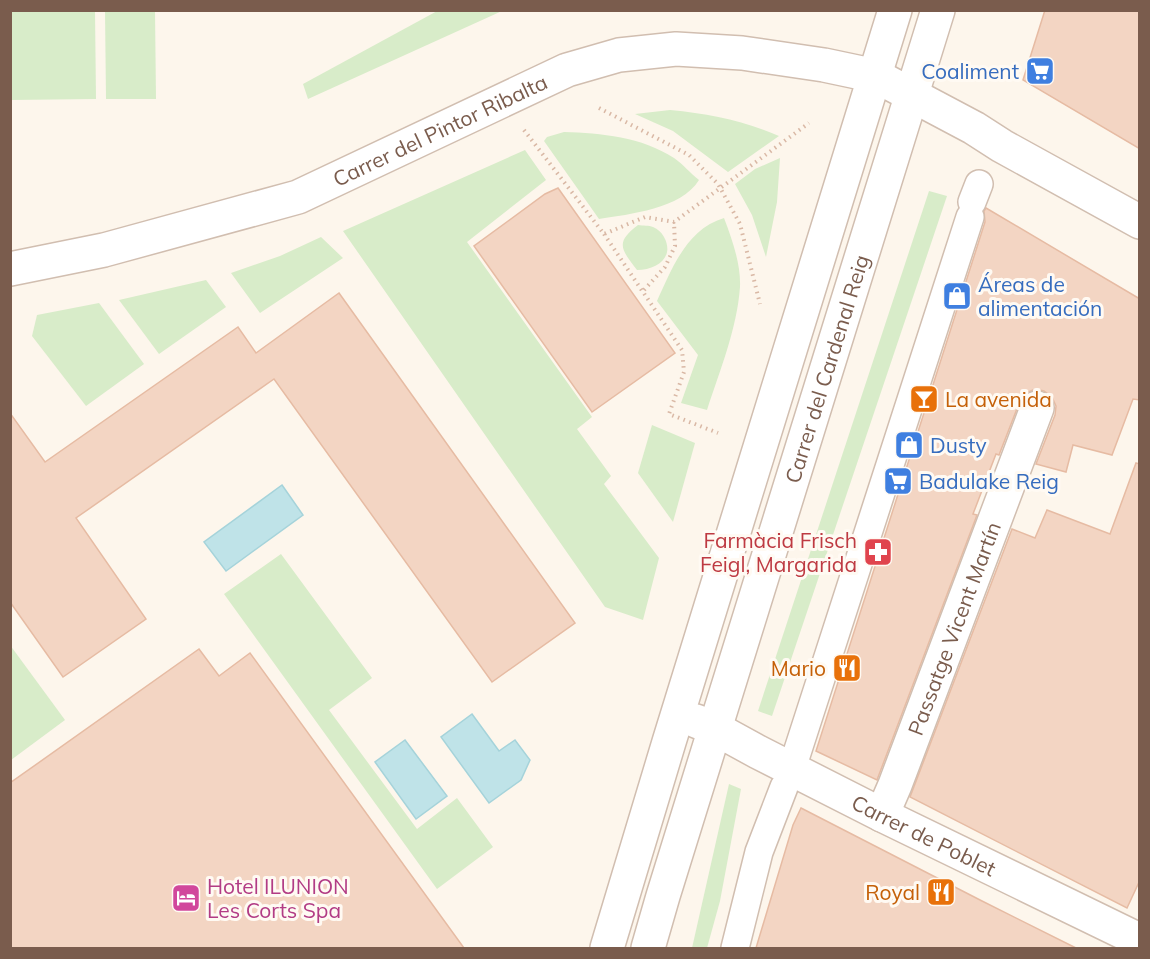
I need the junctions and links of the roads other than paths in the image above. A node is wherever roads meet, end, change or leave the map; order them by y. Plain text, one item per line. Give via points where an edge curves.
1 (895, 10) edge
2 (938, 10) edge
3 (876, 76) junction
4 (913, 95) junction
5 (974, 201) dead end
6 (1140, 222) edge
7 (10, 269) edge
8 (1037, 408) dead end
9 (678, 713) junction
10 (716, 729) junction
11 (796, 756) dead end
12 (784, 787) dead end
13 (882, 815) junction
14 (1133, 936) edge
15 (607, 948) edge
16 (648, 948) edge
17 (735, 948) edge

1 - 3 street, Carrer del Cardenal Reig
2 - 4 street, Carrer del Cardenal Reig
3 - 4 street, Carrer del Pintor Ribalta
3 - 7 street, Carrer del Pintor Ribalta via 742,53 676,49 619,55 567,70 298,197 104,250
3 - 9 street, Carrer del Cardenal Reig
4 - 6 street, Carrer del Pintor Ribalta
4 - 10 street, Carrer del Cardenal Reig
5 - 11 street
8 - 13 street, Passatge Vicent Martín
9 - 10 street
9 - 15 street, Carrer del Cardenal Reig
10 - 13 street, Carrer de Poblet
10 - 16 street, Carrer del Cardenal Reig
12 - 17 street via 759,852
13 - 14 street, Carrer de Poblet

